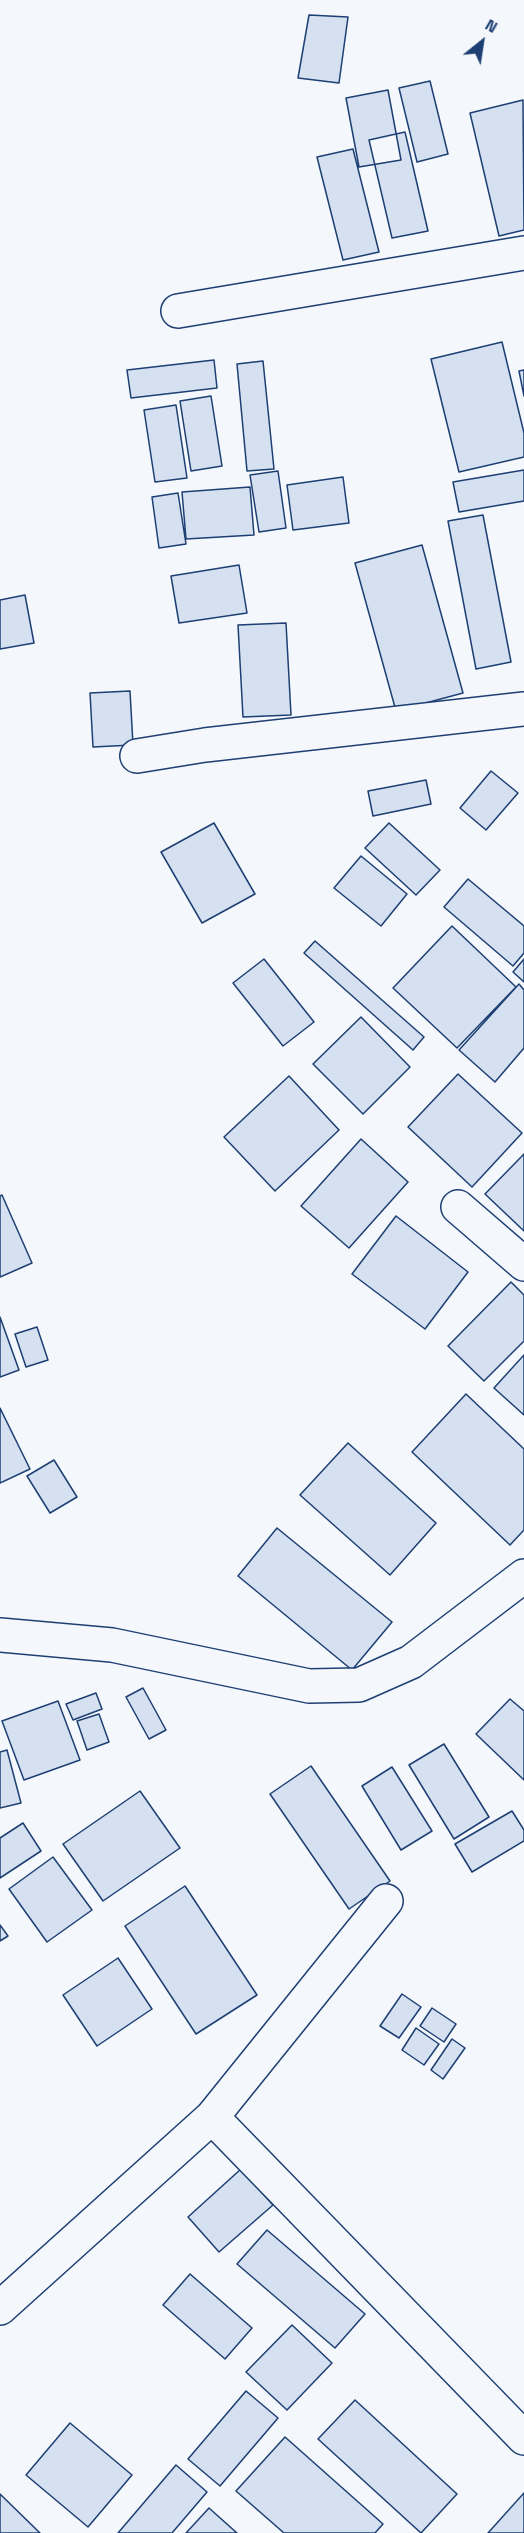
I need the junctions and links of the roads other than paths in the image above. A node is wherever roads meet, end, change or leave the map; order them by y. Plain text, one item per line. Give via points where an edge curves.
1 (524, 253) edge
2 (178, 311) dead end
3 (524, 709) edge
4 (137, 756) dead end
5 (458, 1207) dead end
6 (524, 1264) edge
7 (524, 1576) edge
8 (0, 1635) edge
9 (386, 1901) dead end
10 (212, 2117) junction
11 (0, 2307) edge
12 (524, 2438) edge

1 - 2 street
3 - 4 street
5 - 6 street
7 - 8 street via 411,1662 360,1685 309,1686 112,1645
9 - 10 street
10 - 11 street
10 - 12 street

